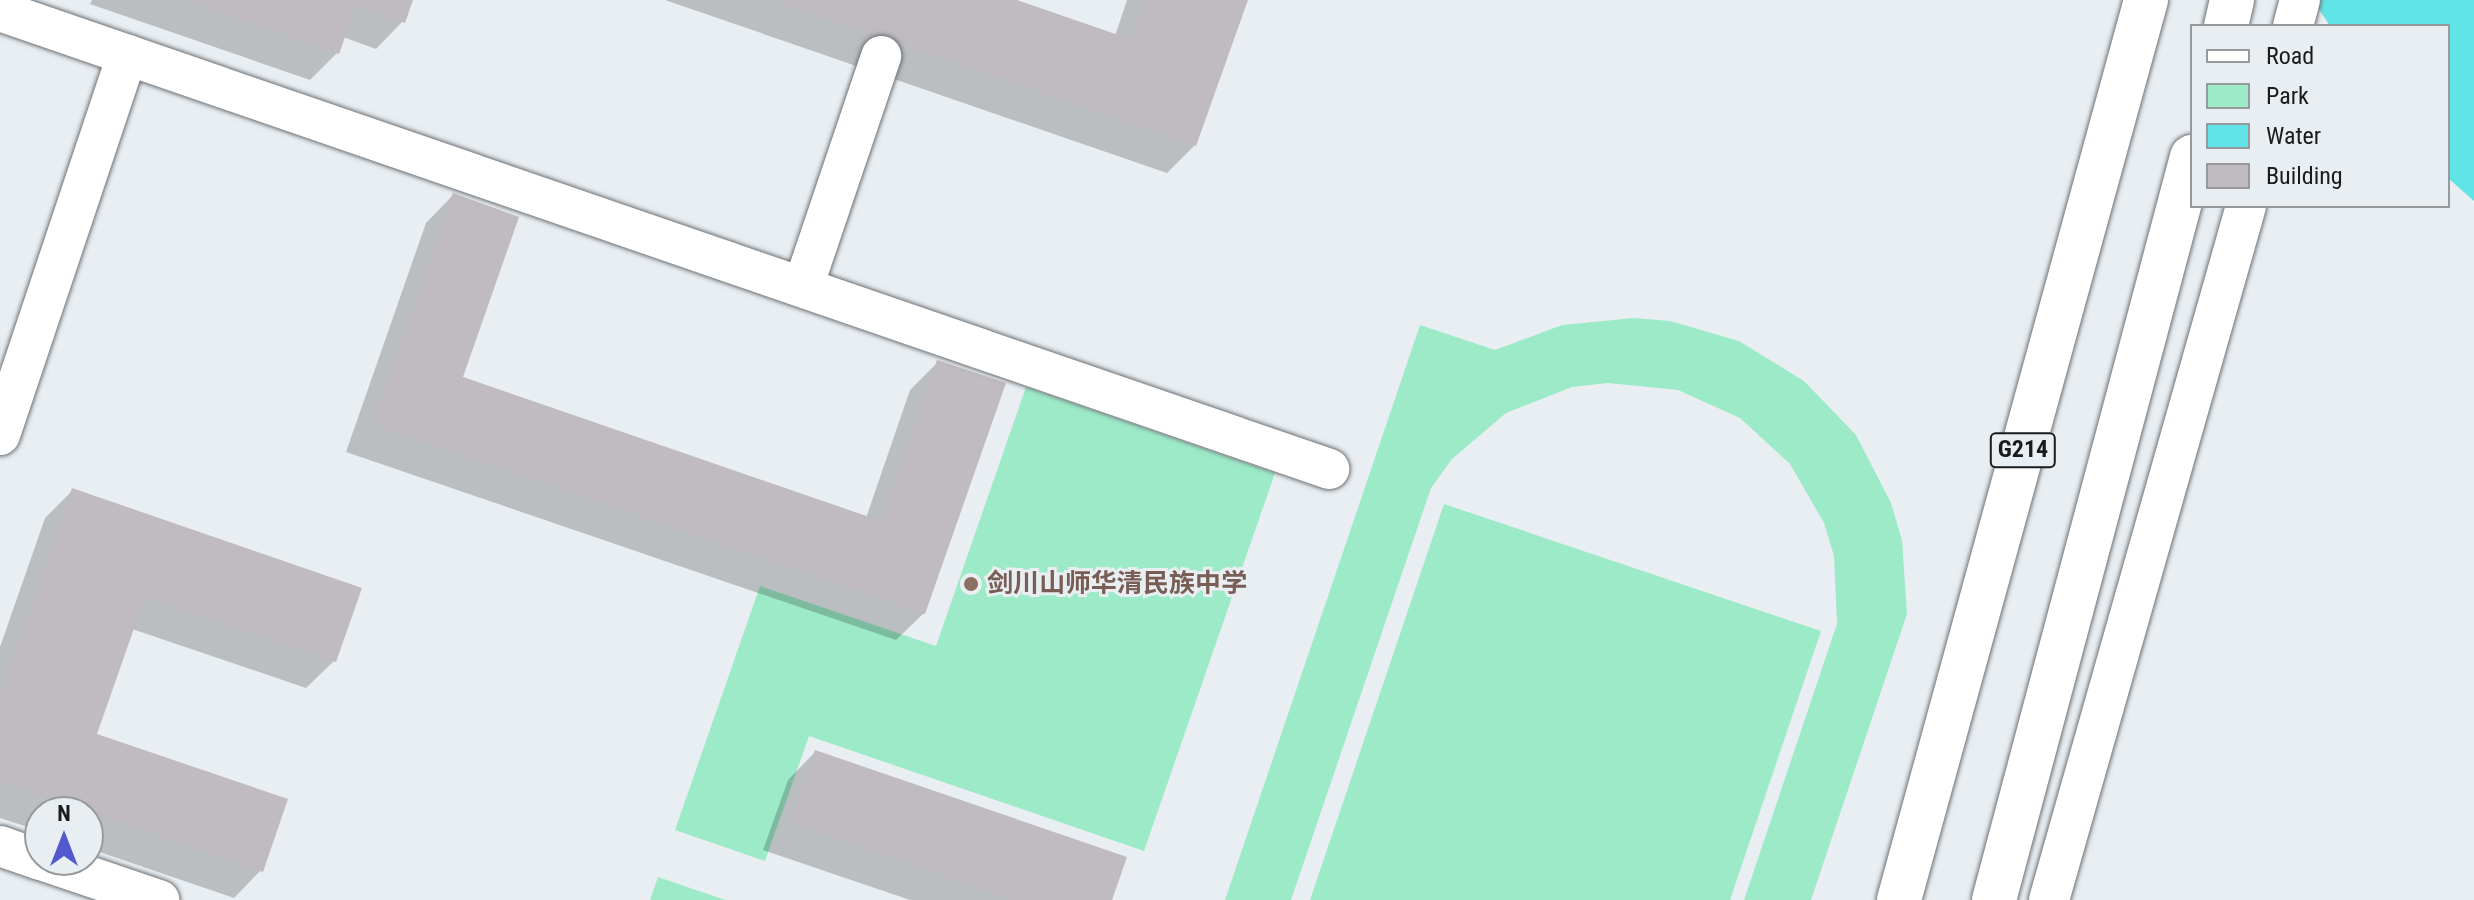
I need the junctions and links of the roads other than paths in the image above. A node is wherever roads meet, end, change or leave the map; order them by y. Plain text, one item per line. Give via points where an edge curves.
1 (2232, 0) edge
2 (11, 9) edge
3 (2135, 9) edge
4 (2226, 24) edge
5 (127, 55) junction
6 (881, 56) dead end
7 (2190, 165) edge
8 (2245, 208) edge
9 (803, 287) junction
10 (0, 435) edge
11 (1329, 469) dead end
12 (0, 846) edge
13 (24, 854) edge
14 (88, 876) edge
15 (159, 900) edge
16 (1899, 900) edge
17 (1994, 900) edge
18 (2049, 900) edge

1 - 4 highway
2 - 5 street
3 - 16 highway, G214
5 - 9 street
5 - 10 street
6 - 9 street
7 - 17 highway
8 - 18 street
9 - 11 street
12 - 13 street
14 - 15 street

